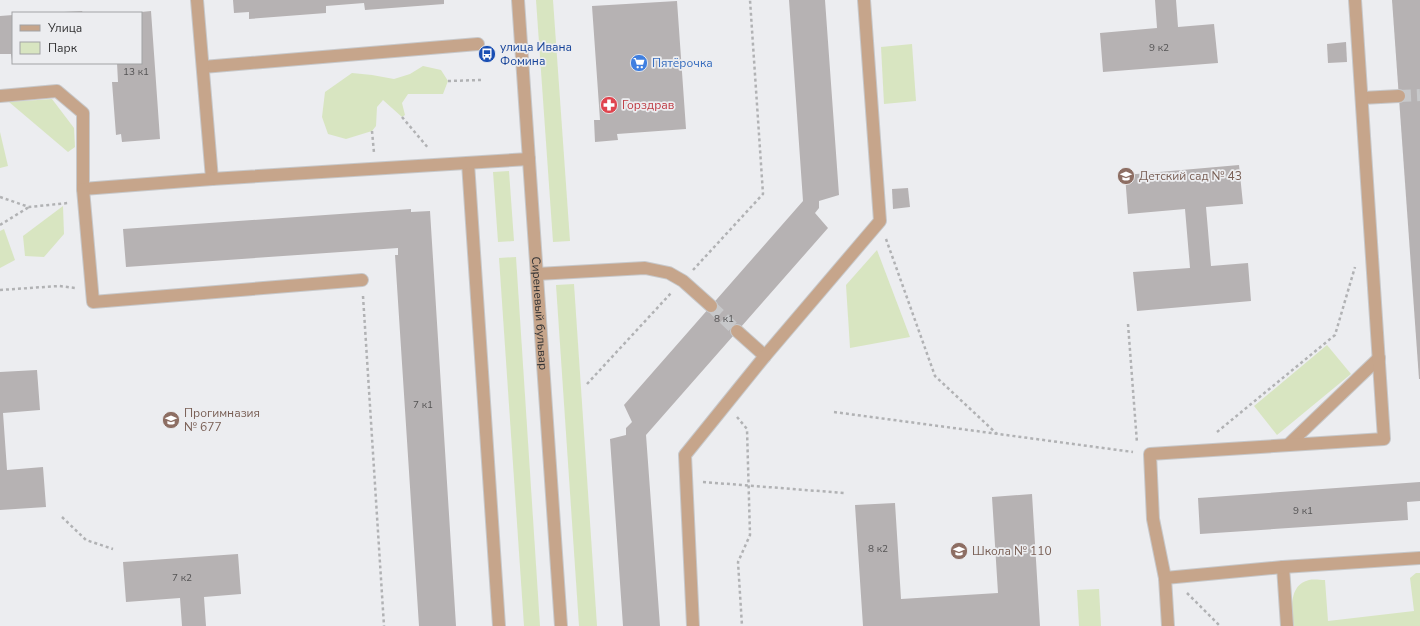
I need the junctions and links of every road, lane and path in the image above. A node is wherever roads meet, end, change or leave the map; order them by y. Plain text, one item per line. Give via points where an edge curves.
1 (197, 0) edge
2 (518, 0) edge
3 (750, 0) edge
4 (864, 0) edge
5 (1355, 0) edge
6 (478, 44) dead end
7 (203, 67) junction
8 (481, 80) dead end
9 (448, 81) dead end
10 (0, 96) edge
11 (1399, 96) tunnel mouth
12 (1362, 98) junction
13 (402, 117) dead end
14 (372, 131) dead end
15 (529, 159) junction
16 (468, 163) junction
17 (442, 164) junction
18 (376, 168) junction
19 (212, 179) junction
20 (84, 195) junction
21 (0, 197) edge
22 (29, 207) junction
23 (880, 221) junction
24 (0, 225) edge
25 (1356, 262) dead end
26 (537, 274) junction
27 (362, 280) joint
28 (682, 281) junction
29 (0, 290) edge
30 (92, 291) junction
31 (711, 306) tunnel mouth
32 (1128, 324) dead end
33 (737, 331) tunnel mouth
34 (765, 356) junction
35 (1379, 358) junction
36 (587, 384) dead end
37 (725, 404) junction
38 (834, 412) dead end
39 (998, 434) junction
40 (1288, 445) junction
41 (1194, 451) junction
42 (1144, 453) junction
43 (686, 480) junction
44 (749, 486) junction
45 (844, 493) dead end
46 (62, 517) dead end
47 (113, 549) dead end
48 (1420, 558) edge
49 (1283, 567) junction
50 (1165, 578) junction
51 (384, 626) edge
52 (499, 626) edge
53 (561, 626) edge
54 (693, 626) edge
55 (742, 626) edge
56 (1168, 626) edge
57 (1220, 626) edge
58 (1288, 626) edge

1 - 7 street
2 - 15 street, Сиреневый бульвар
3 - 28 path via 763,194
4 - 23 street
5 - 12 street
6 - 7 street
7 - 19 street
8 - 9 path
10 - 20 street via 58,91 82,113
11 - 12 street
12 - 35 street
13 - 17 path
14 - 18 path
15 - 16 street
15 - 26 street, Сиреневый бульвар
16 - 17 street
16 - 52 street
17 - 18 street
18 - 19 street
19 - 20 street
20 - 22 path
20 - 30 street
21 - 22 path
22 - 24 path
23 - 34 street
23 - 39 path via 935,376
25 - 41 path via 1334,335
26 - 28 street via 645,268 669,273
26 - 53 street, Сиреневый бульвар
27 - 30 street via 93,302
27 - 51 path
28 - 31 street
28 - 36 path
29 - 30 path via 59,286
32 - 42 path
33 - 34 street
34 - 37 street
35 - 40 street
35 - 40 street via 1384,439
37 - 43 street via 684,455
37 - 44 path via 747,429
38 - 39 path
39 - 42 path
40 - 41 street
41 - 42 street
42 - 50 street via 1153,519
43 - 44 path
43 - 54 street
44 - 45 path
44 - 55 path via 750,535 738,562
46 - 47 path via 86,540
48 - 49 street
49 - 50 street
49 - 58 street
50 - 56 street
50 - 57 path via 1184,590

